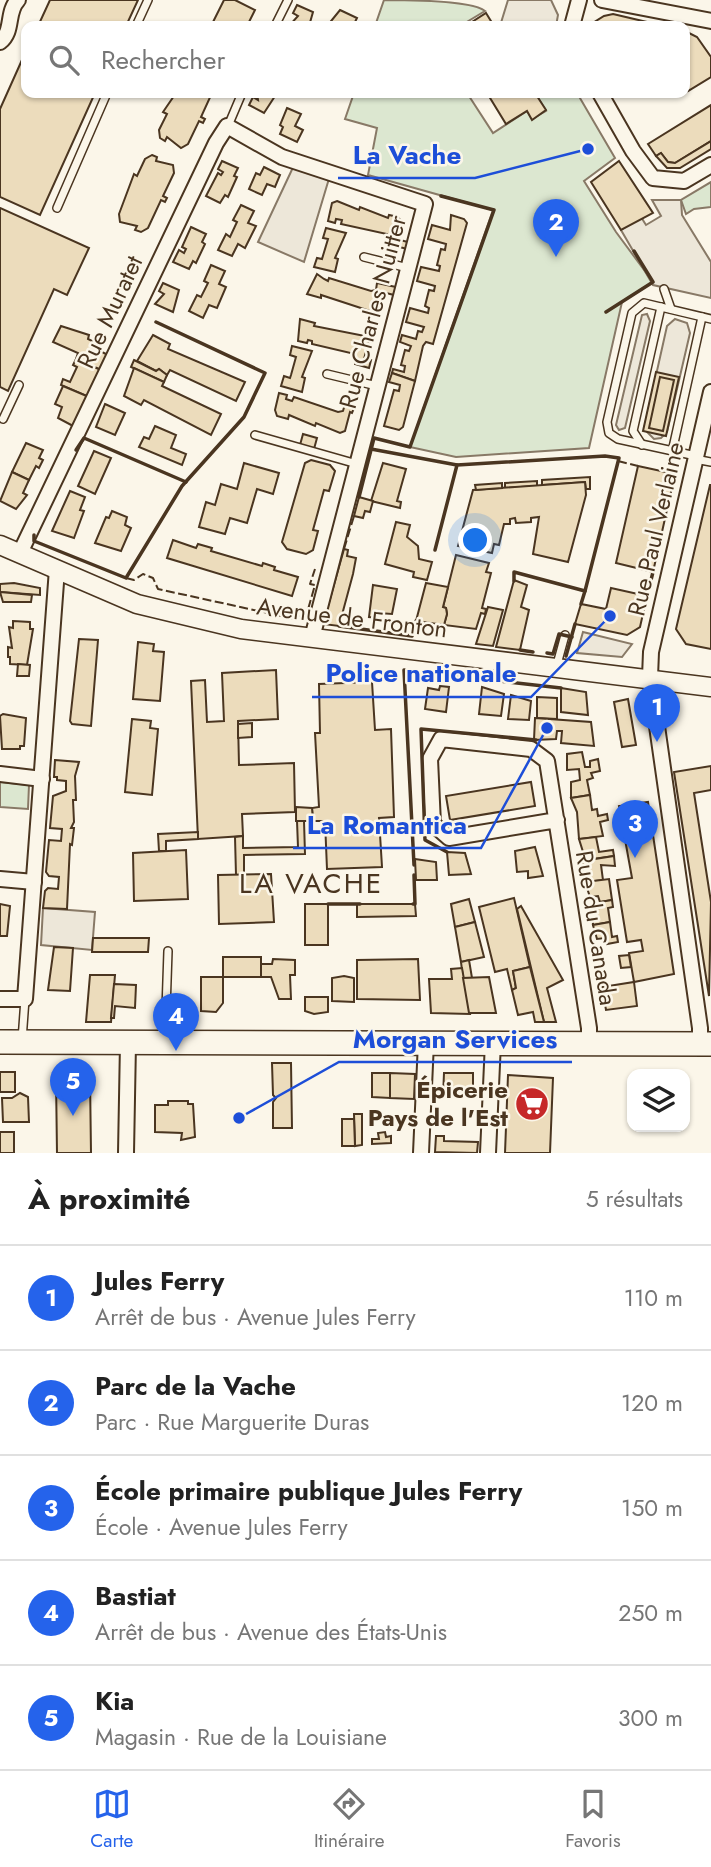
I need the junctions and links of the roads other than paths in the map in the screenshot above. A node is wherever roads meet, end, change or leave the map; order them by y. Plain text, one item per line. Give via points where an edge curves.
1 (148, 0) edge
2 (288, 0) edge
3 (579, 0) edge
4 (602, 0) edge
5 (14, 2) edge
6 (711, 14) edge
7 (138, 21) edge
8 (278, 21) edge
9 (573, 21) edge
10 (711, 22) edge
11 (0, 42) edge
12 (105, 98) edge
13 (240, 98) edge
14 (603, 98) edge
15 (227, 126) junction
16 (711, 165) edge
17 (57, 208) dead end
18 (364, 257) dead end
19 (408, 268) junction
20 (664, 289) dead end
21 (661, 307) junction
22 (671, 309) junction
23 (702, 317) junction
24 (711, 319) edge
25 (327, 374) dead end
26 (19, 385) dead end
27 (377, 386) junction
28 (711, 392) edge
29 (1, 422) edge
30 (255, 435) dead end
31 (642, 445) junction
32 (672, 452) junction
33 (696, 458) junction
34 (711, 462) edge
35 (357, 464) junction
36 (0, 545) edge
37 (20, 552) junction
38 (57, 569) junction
39 (565, 635) dead end
40 (312, 638) junction
41 (556, 669) junction
42 (650, 677) junction
43 (711, 687) edge
44 (0, 774) edge
45 (41, 779) junction
46 (557, 820) junction
47 (0, 879) edge
48 (34, 882) junction
49 (168, 951) dead end
50 (0, 999) edge
51 (25, 999) junction
52 (11, 1042) edge
53 (128, 1042) junction
54 (426, 1042) junction
55 (493, 1042) junction
56 (589, 1042) junction
57 (165, 1043) junction
58 (705, 1044) edge
59 (126, 1153) edge
60 (421, 1153) edge
61 (488, 1153) edge

1 - 7 lane
2 - 8 lane
3 - 9 street
4 - 10 street
5 - 11 street via 8,36
6 - 10 street
12 - 17 lane
13 - 15 lane, Rue Muratet
14 - 16 street via 653,177 684,181
15 - 19 street, Rue Charles Nuitter via 282,157 425,204
15 - 37 street, Rue Muratet
18 - 19 lane
19 - 27 street, Rue Charles Nuitter
20 - 22 lane
21 - 22 lane
21 - 31 lane via 633,430
21 - 31 lane via 644,303 632,313 607,422 612,436
22 - 23 lane
23 - 24 lane
23 - 32 lane
25 - 27 lane
26 - 29 lane
27 - 35 street, Rue Charles Nuitter
28 - 33 street, Rue Paul Verlaine
30 - 35 lane
31 - 32 lane
32 - 33 lane
33 - 34 lane
33 - 42 street, Rue Paul Verlaine via 651,652
35 - 40 street, Rue Charles Nuitter
36 - 37 street, Avenue de Fronton
37 - 38 street, Avenue de Fronton
38 - 40 street, Avenue de Fronton via 137,604 241,629
38 - 45 street
39 - 41 lane
40 - 41 street, Avenue de Fronton
41 - 42 street, Avenue de Fronton
42 - 43 street, Avenue de Fronton
42 - 58 street, Rue Paul Verlaine
44 - 45 street
45 - 48 street
46 - 46 street, Rue du Canada via 449,838 433,824 430,759 442,739 531,749 547,761
46 - 56 street, Rue du Canada
47 - 48 street
48 - 51 street
49 - 57 lane
50 - 51 street
51 - 52 lane
52 - 53 main road
53 - 57 main road
53 - 59 street
54 - 55 main road
54 - 57 main road
54 - 60 street
55 - 56 main road
55 - 61 street
56 - 58 main road

